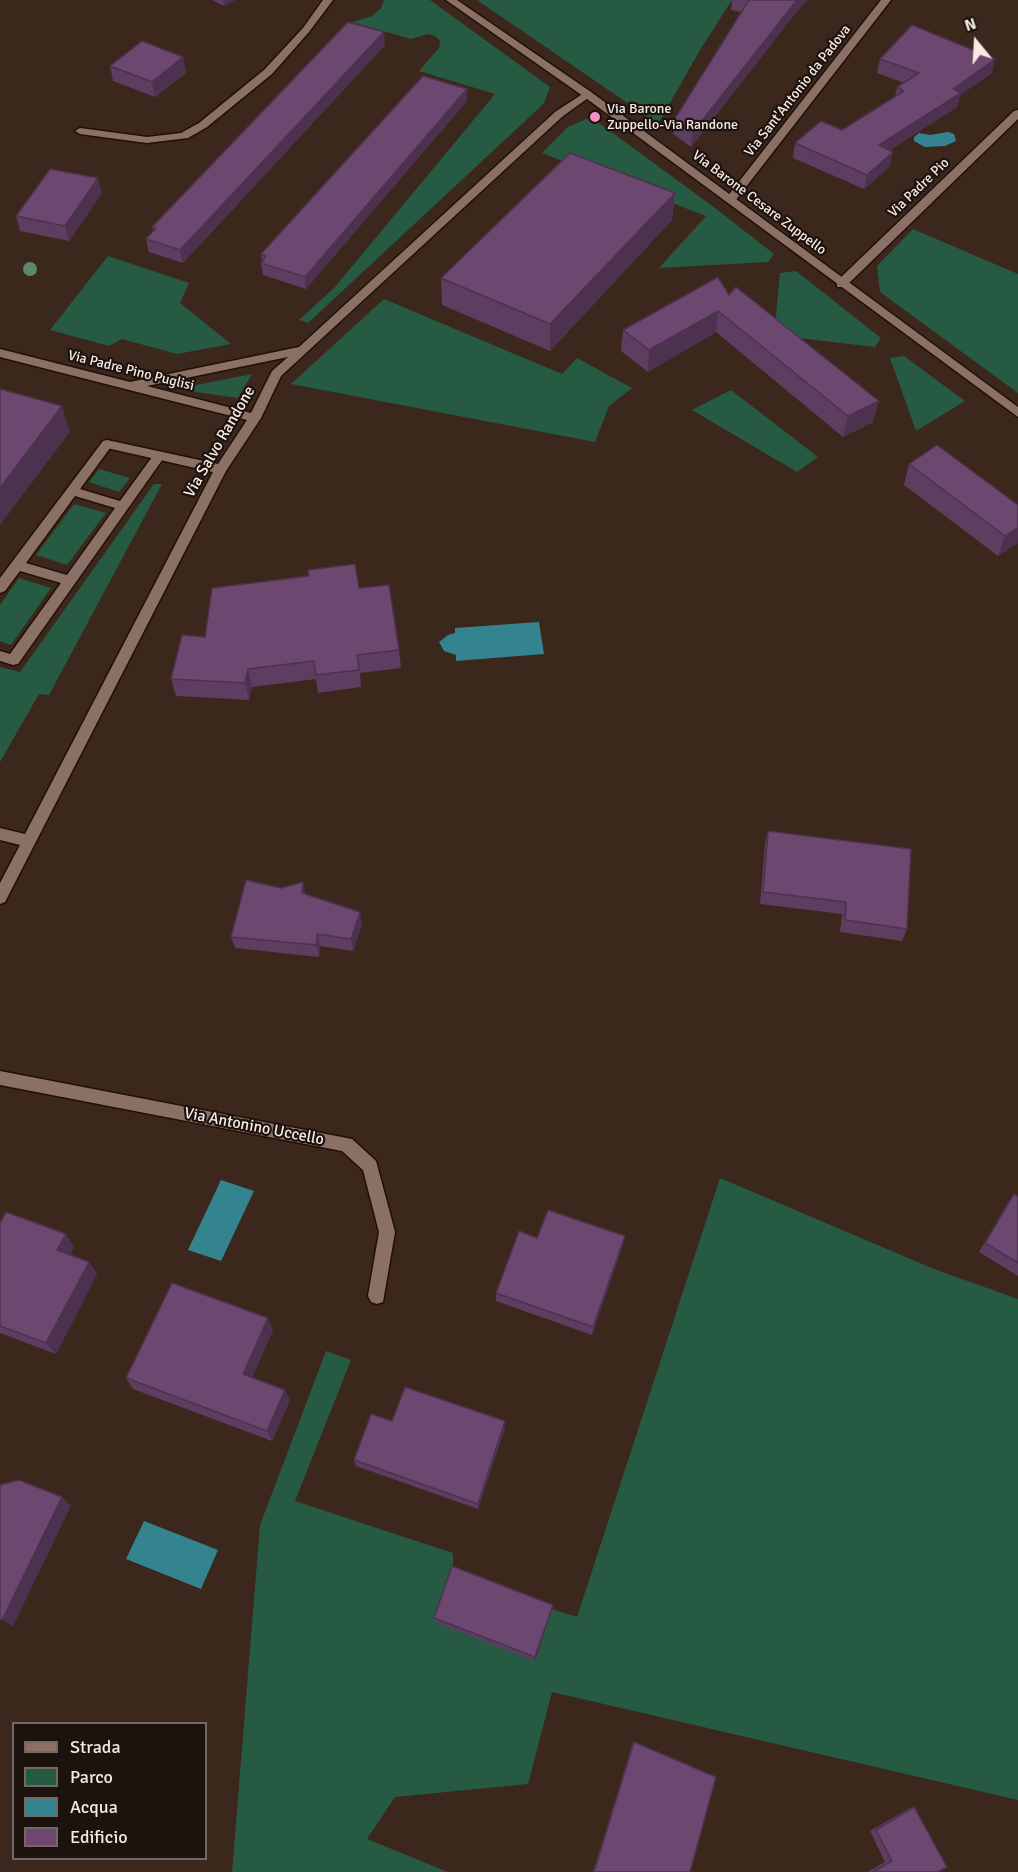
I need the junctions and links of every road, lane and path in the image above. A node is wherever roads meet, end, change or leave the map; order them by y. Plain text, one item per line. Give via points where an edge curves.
1 (328, 0) edge
2 (451, 0) edge
3 (886, 0) edge
4 (587, 94) junction
5 (1018, 113) edge
6 (80, 131) dead end
7 (731, 199) junction
8 (841, 284) junction
9 (301, 350) junction
10 (0, 353) edge
11 (126, 387) junction
12 (1018, 413) edge
13 (255, 418) junction
14 (159, 456) junction
15 (221, 469) junction
16 (72, 491) junction
17 (123, 506) junction
18 (17, 565) junction
19 (70, 581) junction
20 (0, 588) edge
21 (0, 656) edge
22 (0, 834) edge
23 (28, 841) junction
24 (0, 898) edge
25 (0, 1078) edge
26 (377, 1296) dead end

1 - 6 street via 268,72 184,136 147,140
2 - 4 street, Via Barone Cesare Zuppello
3 - 7 street, Via Sant'Antonio da Padova
4 - 7 street, Via Barone Cesare Zuppello
4 - 9 street, Via Salvo Randone via 559,114
5 - 8 street, Via Padre Pio
7 - 8 street, Via Barone Cesare Zuppello
8 - 12 street, Via Barone Cesare Zuppello
9 - 11 street
9 - 13 street, Via Salvo Randone via 276,374
10 - 11 street, Via Padre Pino Puglisi
11 - 13 street, Via Padre Pino Puglisi
13 - 15 street, Via Salvo Randone
14 - 15 street
14 - 16 street via 107,444
14 - 17 street
15 - 23 street, Via Salvo Randone
16 - 17 street
16 - 18 street
17 - 19 street
18 - 19 street
18 - 20 street
19 - 21 street via 13,660
22 - 23 street
23 - 24 street, Via Salvo Randone
25 - 26 street, Via Antonino Uccello via 346,1144 370,1166 387,1232

